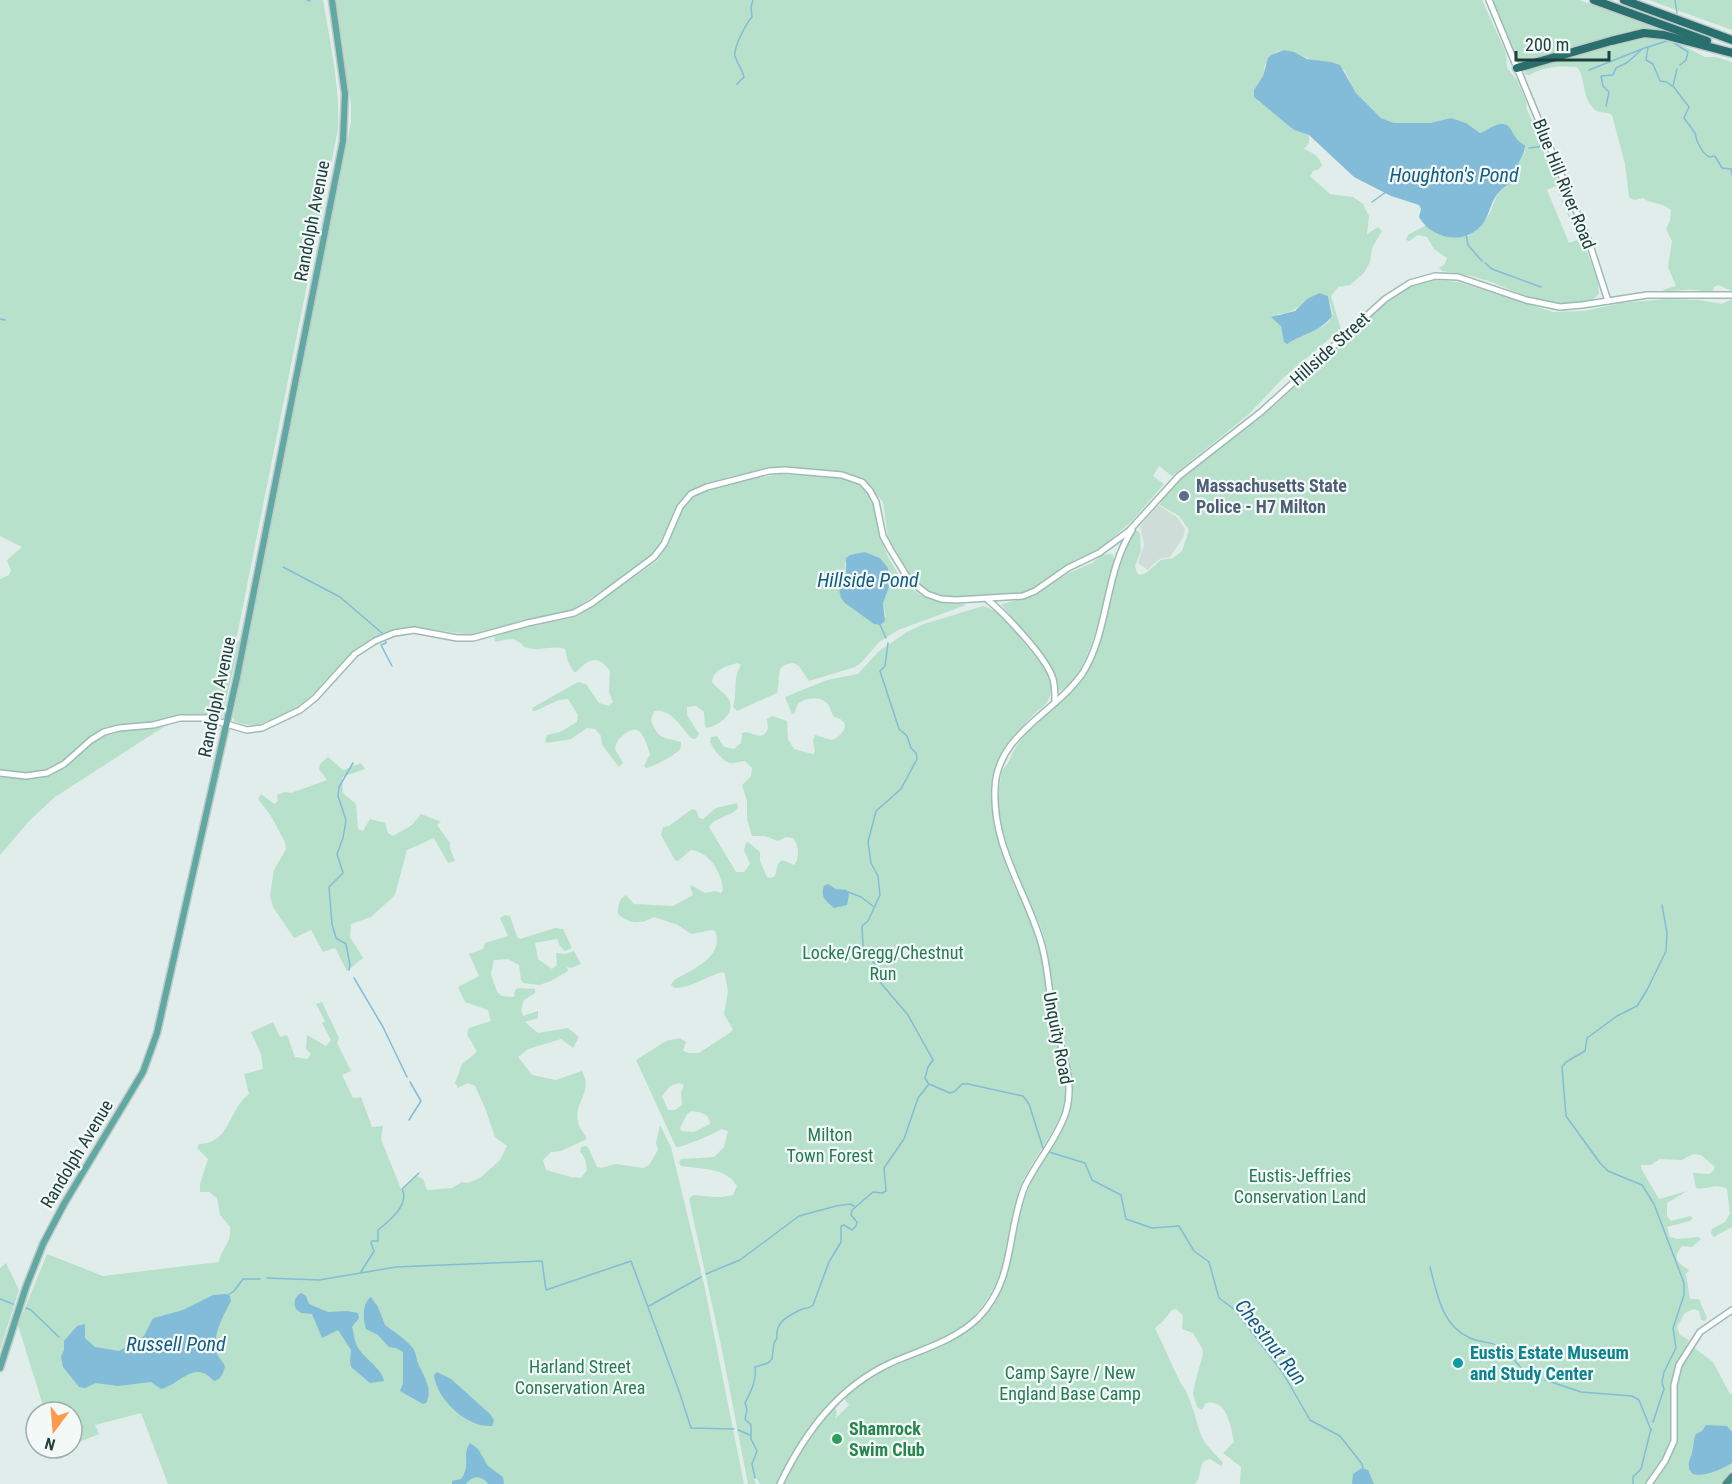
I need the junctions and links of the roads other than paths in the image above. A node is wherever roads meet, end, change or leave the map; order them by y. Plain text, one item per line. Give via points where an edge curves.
1 (332, 0) edge
2 (1489, 0) edge
3 (1594, 0) edge
4 (1624, 0) edge
5 (1732, 40) edge
6 (1732, 52) edge
7 (1517, 68) junction
8 (1732, 295) edge
9 (1608, 301) junction
10 (1137, 524) junction
11 (988, 600) junction
12 (1054, 702) junction
13 (227, 725) junction
14 (0, 773) edge
15 (1732, 1310) edge
16 (0, 1368) edge
17 (1732, 1477) edge
18 (780, 1484) edge
19 (1649, 1484) edge
20 (1726, 1484) edge

1 - 13 main road, Randolph Avenue via 345,91 344,136
2 - 7 main road, Blue Hill River Road
3 - 6 highway
4 - 5 highway
6 - 7 highway via 1644,33
7 - 9 main road, Blue Hill River Road via 1590,246
8 - 9 main road, Hillside Street via 1647,295
9 - 10 main road, Hillside Street via 1544,305 1454,277 1433,277 1408,284 1392,293 1261,412 1179,476
10 - 11 main road, Hillside Street via 1101,552 1034,592
10 - 12 main road, Unquity Road via 1115,567 1090,660 1076,682
11 - 12 main road via 1009,619 1047,667 1054,681
11 - 13 main road, Hillside Street via 939,598 913,584 887,544 874,496 859,480 842,475 768,471 691,494 653,559 577,612 475,638 412,630 390,634 355,654 312,700 290,717 255,730
12 - 18 main road, Unquity Road via 1007,751 998,771 995,794 1007,857 1043,950 1052,1011 1068,1076 1064,1118 1023,1191 1006,1268 987,1307 952,1337 884,1367 847,1390 816,1424
13 - 14 main road, Hillside Street via 190,717 115,729 94,738 67,763 50,771 26,776
13 - 16 main road, Randolph Avenue via 151,1054 48,1234
15 - 19 main road via 1700,1332 1679,1365 1673,1443
17 - 20 highway

